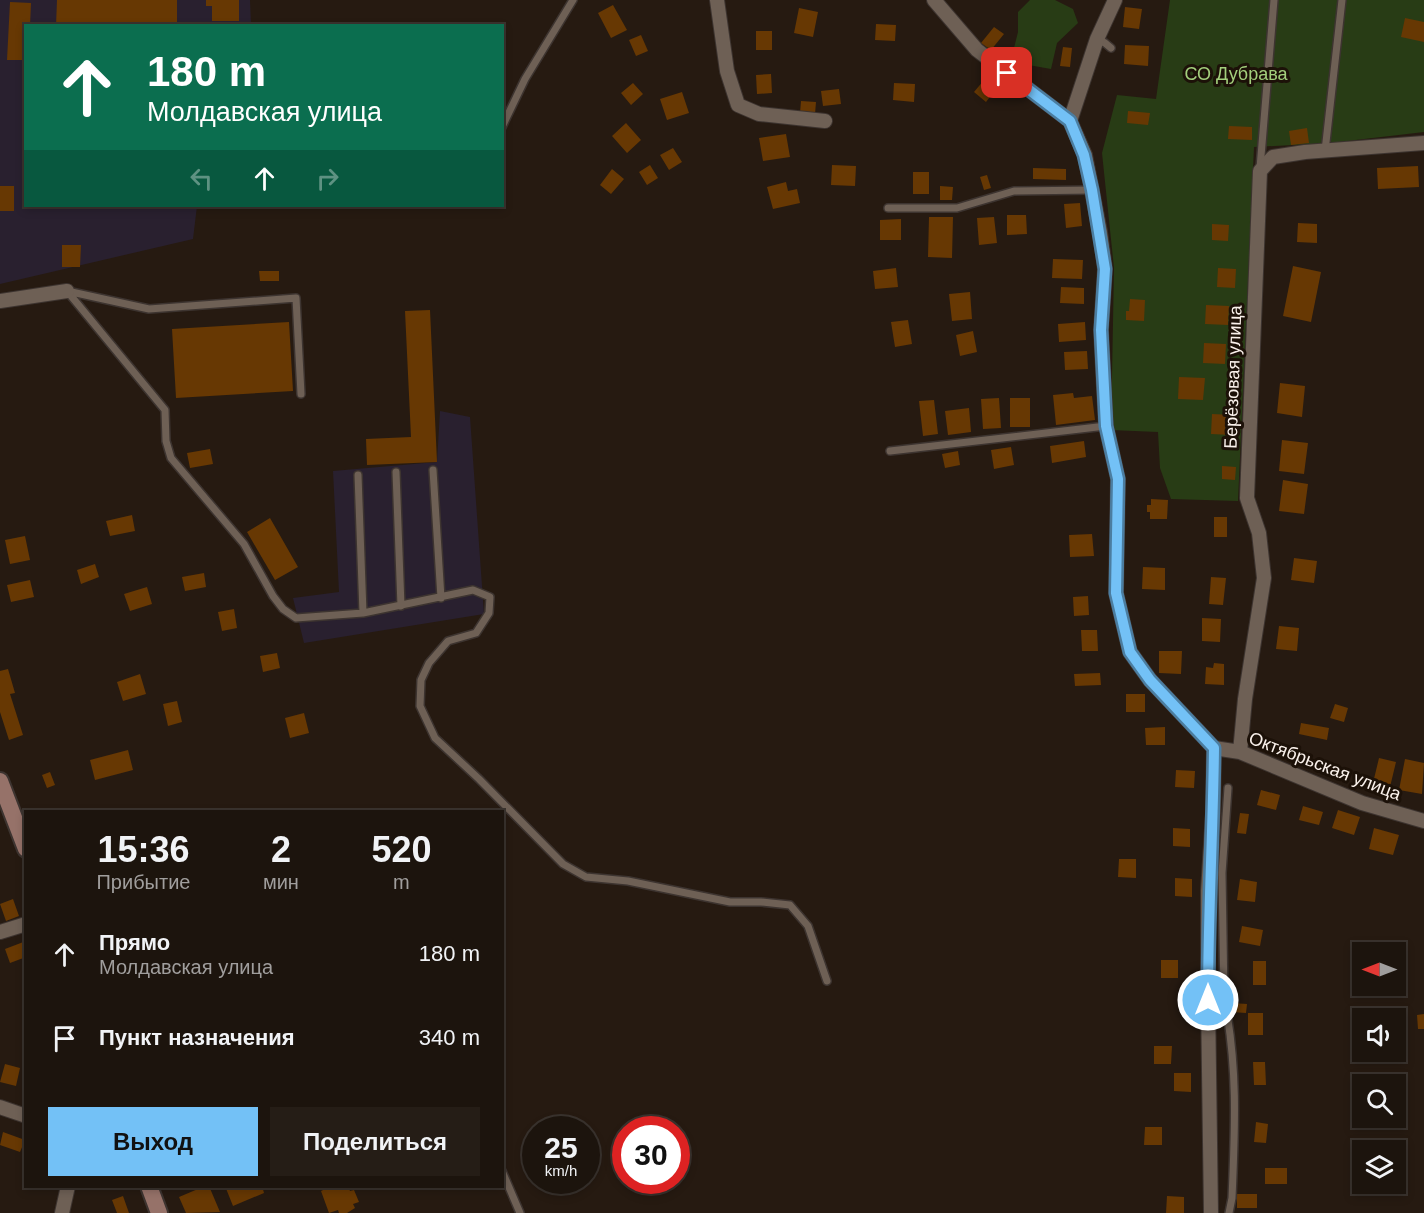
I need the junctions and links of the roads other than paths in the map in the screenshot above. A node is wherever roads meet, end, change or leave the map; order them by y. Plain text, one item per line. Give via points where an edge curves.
1 (573, 0) edge
2 (717, 0) edge
3 (934, 0) edge
4 (1114, 0) edge
5 (1274, 0) edge
6 (1342, 0) edge
7 (1097, 39) junction
8 (1111, 48) dead end
9 (825, 121) dead end
10 (1070, 121) junction
11 (504, 123) edge
12 (1424, 143) edge
13 (1325, 151) junction
14 (1260, 171) junction
15 (1092, 190) junction
16 (888, 208) dead end
17 (67, 291) junction
18 (0, 301) edge
19 (301, 394) dead end
20 (1106, 426) junction
21 (890, 451) dead end
22 (433, 470) dead end
23 (396, 472) dead end
24 (358, 474) dead end
25 (441, 598) junction
26 (401, 606) junction
27 (363, 613) junction
28 (1214, 748) junction
29 (1240, 752) junction
30 (0, 784) edge
31 (1228, 788) dead end
32 (1424, 820) edge
33 (24, 844) edge
34 (24, 925) edge
35 (0, 932) edge
36 (827, 981) dead end
37 (1224, 997) junction
38 (1208, 1000) junction
39 (0, 1107) edge
40 (24, 1115) edge
41 (504, 1177) edge
42 (68, 1188) edge
43 (150, 1188) edge
44 (62, 1213) edge
45 (159, 1213) edge
46 (520, 1213) edge
47 (1211, 1213) edge
48 (1229, 1213) edge

1 - 11 lane via 525,79
2 - 9 street via 727,71 738,105 759,114
3 - 10 street via 977,50
4 - 7 street
5 - 14 lane
6 - 13 lane
7 - 8 lane
7 - 10 street
10 - 15 street via 1084,155
12 - 13 street
13 - 14 street via 1273,157
14 - 29 street, Берёзовая улица via 1247,498 1259,533 1264,578
15 - 16 lane via 1014,191 957,208
15 - 20 street via 1105,269 1101,330
17 - 18 street
17 - 19 lane via 148,309 296,298
17 - 27 lane via 165,410 171,458 244,544 283,609 296,618
20 - 21 lane
20 - 28 street via 1118,479 1116,593 1130,652 1150,680
22 - 25 lane
23 - 26 lane
24 - 27 lane
25 - 26 lane
25 - 36 lane via 473,590 490,597 489,613 476,633 448,641 429,663 421,680 420,706 435,738 563,864 586,877 628,881 730,902 790,905 808,926
26 - 27 lane
28 - 29 street, Октябрьская улица
28 - 38 street
29 - 32 street, Октябрьская улица via 1362,803
30 - 33 main road
31 - 37 lane via 1222,873
34 - 35 street
37 - 38 lane
37 - 48 lane via 1236,1099
38 - 47 street
39 - 40 street
41 - 46 lane
42 - 44 street
43 - 45 main road

